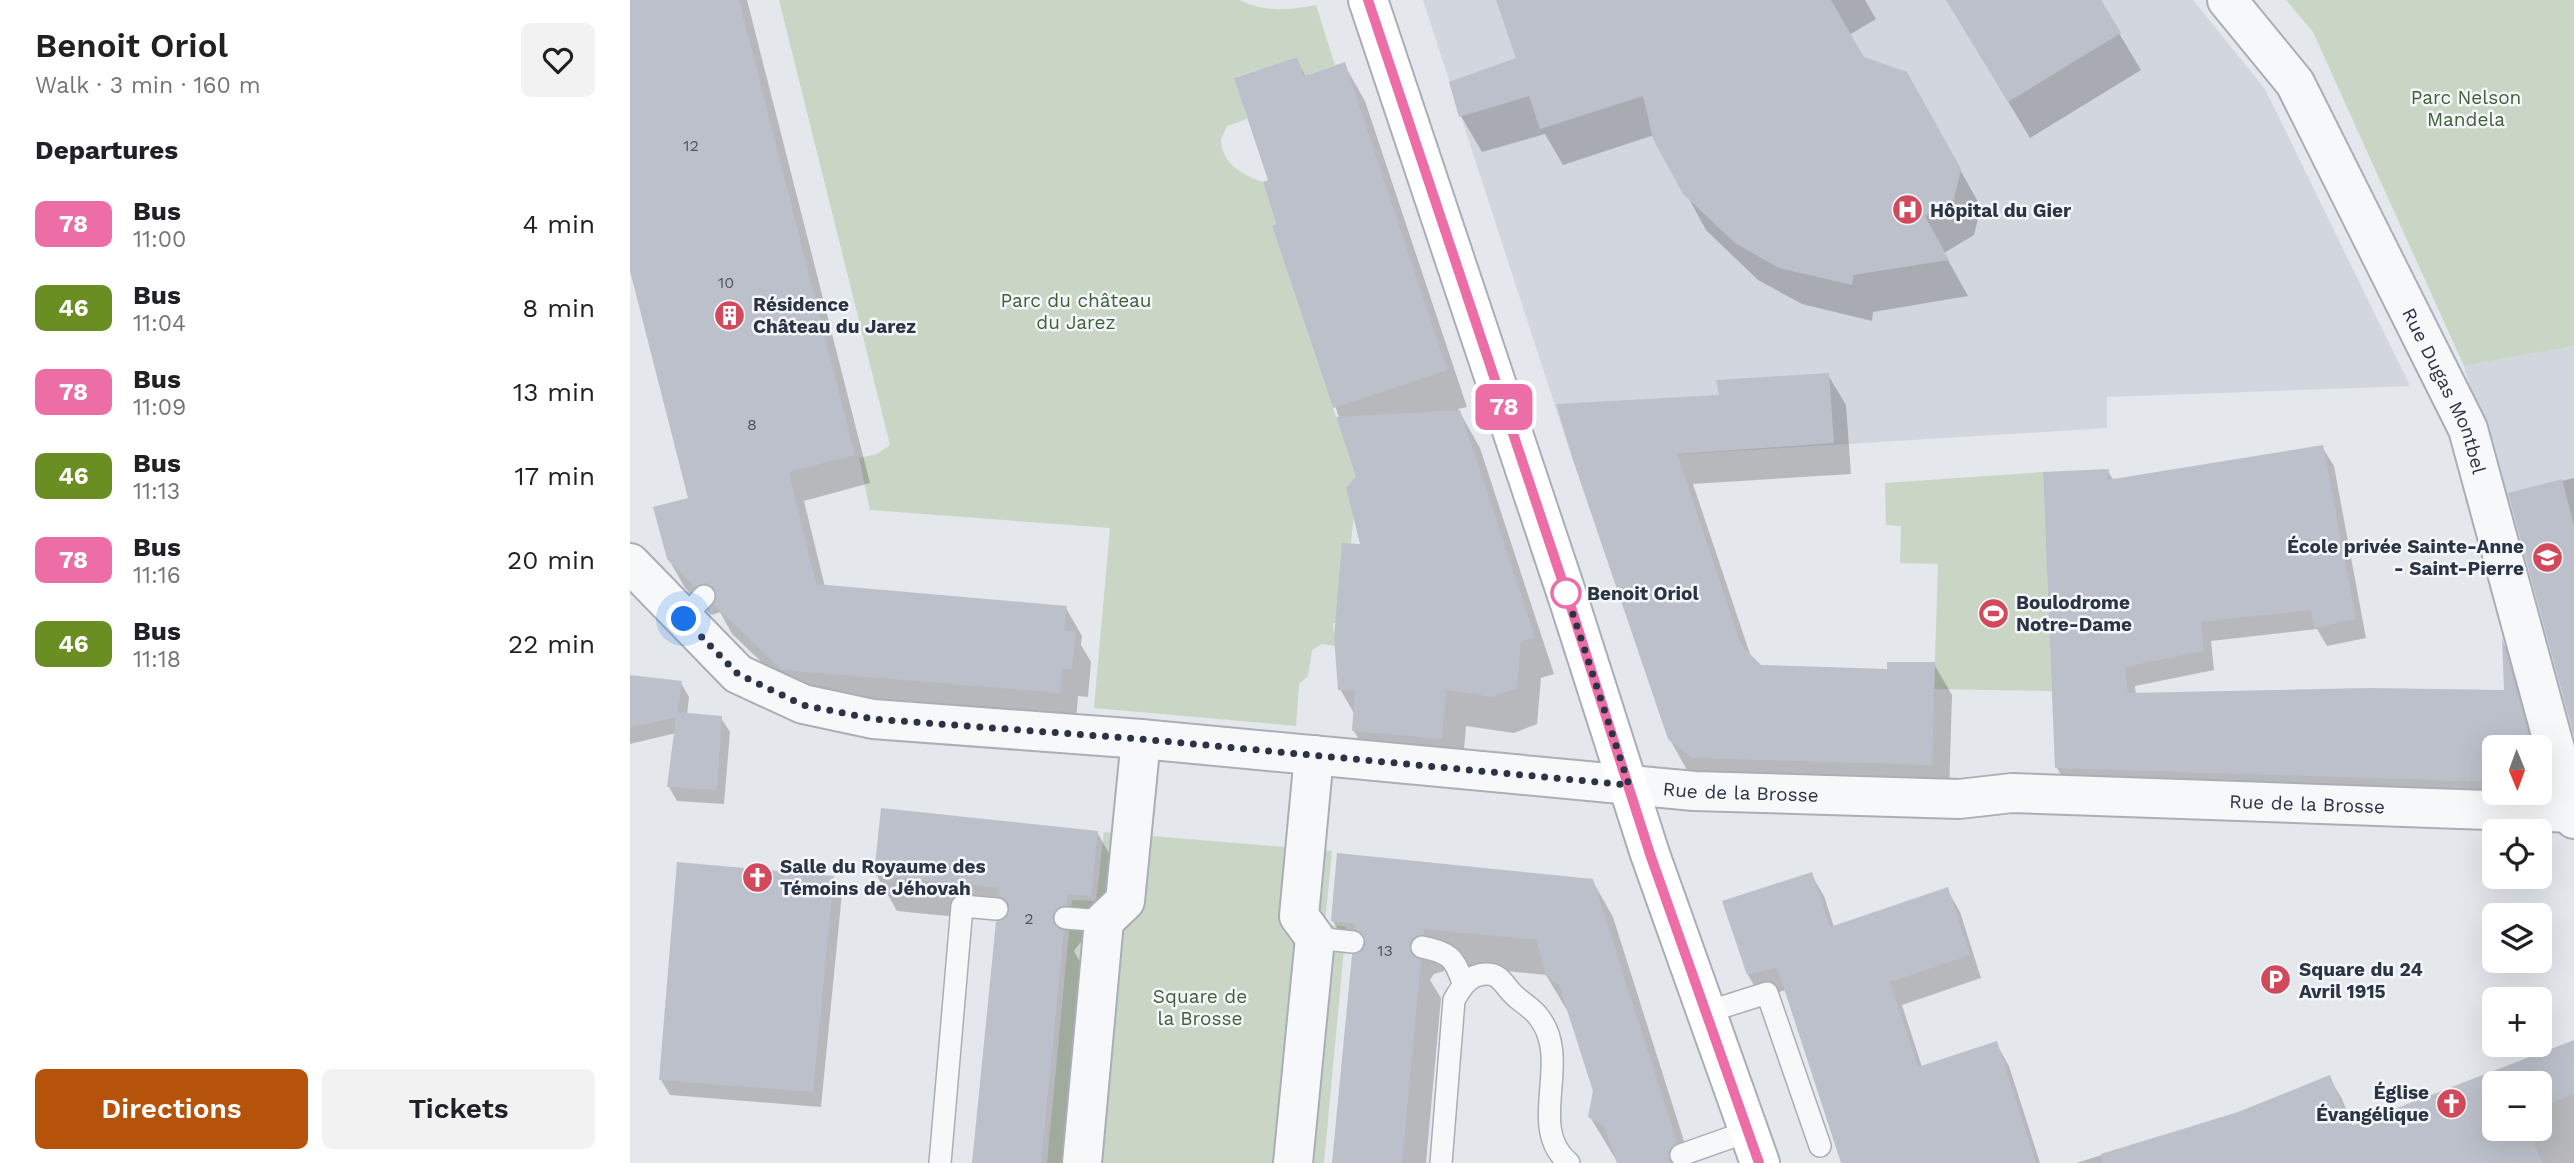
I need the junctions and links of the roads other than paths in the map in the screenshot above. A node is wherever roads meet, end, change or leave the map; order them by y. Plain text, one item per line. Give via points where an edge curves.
1 (1368, 0) edge
2 (2227, 0) edge
3 (630, 563) edge
4 (1141, 739) junction
5 (1314, 755) junction
6 (1629, 785) junction
7 (2573, 816) edge
8 (997, 909) dead end
9 (1065, 918) dead end
10 (1104, 921) junction
11 (1315, 938) junction
12 (1353, 942) dead end
13 (1422, 947) dead end
14 (1464, 984) junction
15 (1704, 1013) junction
16 (1820, 1146) dead end
17 (1754, 1147) edge
18 (1681, 1155) dead end
19 (940, 1163) edge
20 (1082, 1163) edge
21 (1293, 1163) edge
22 (1441, 1163) edge
23 (1569, 1163) edge

1 - 6 main road
2 - 7 street, Rue Dugas Montbel via 2295,83 2468,429
3 - 4 street, Rue de la Brosse via 694,607 738,674 803,705 873,719
4 - 5 street, Rue de la Brosse
4 - 10 street via 1125,901
5 - 6 street, Rue de la Brosse
5 - 11 street via 1299,916
6 - 7 street, Rue de la Brosse via 1959,799 2012,793
6 - 15 main road
8 - 19 lane via 962,906
9 - 10 lane
10 - 20 street
11 - 12 lane
11 - 21 street
13 - 14 lane via 1441,951 1455,961
14 - 22 lane via 1454,1000
14 - 23 lane via 1478,974 1491,973 1538,1016 1554,1071 1549,1103 1552,1140
15 - 16 lane via 1767,993
15 - 17 main road
17 - 18 lane

